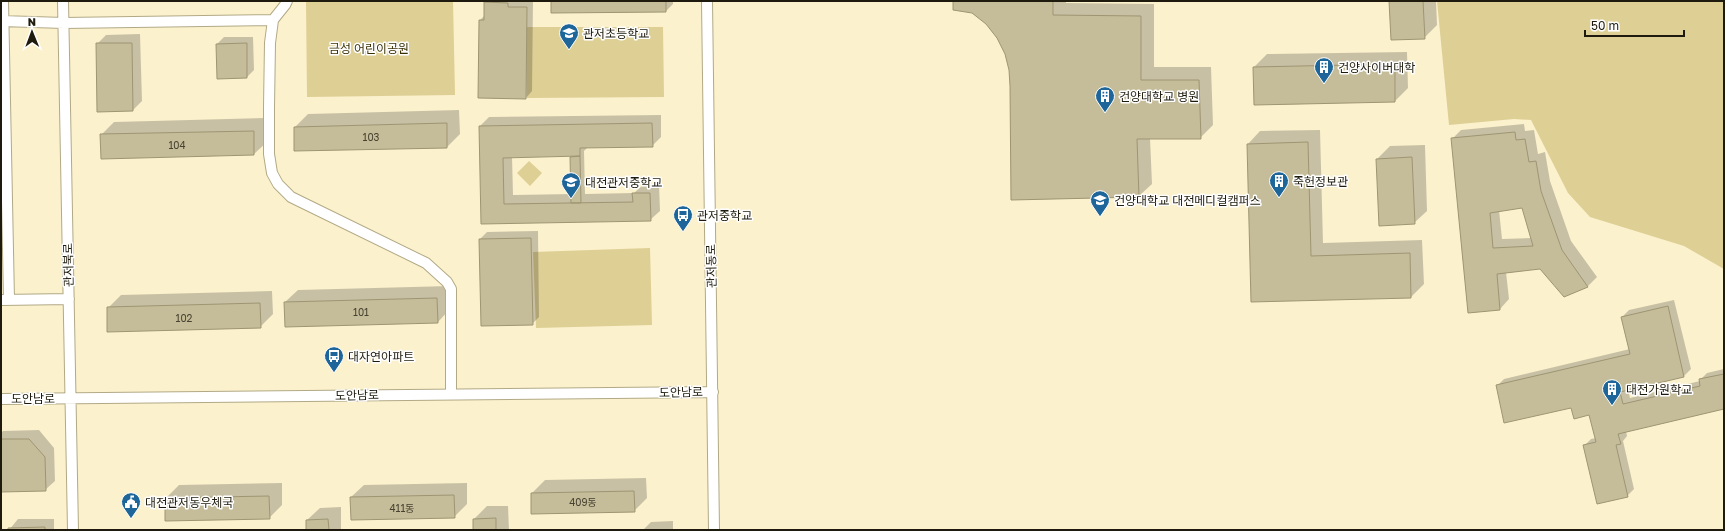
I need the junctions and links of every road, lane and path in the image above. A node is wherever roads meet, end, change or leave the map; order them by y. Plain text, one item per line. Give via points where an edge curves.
1 (3, 1) edge
2 (63, 1) edge
3 (287, 1) edge
4 (707, 1) edge
5 (273, 20) junction
6 (2, 21) edge
7 (64, 23) junction
8 (69, 299) junction
9 (5, 300) edge
10 (712, 392) junction
11 (451, 394) junction
12 (70, 398) junction
13 (1, 399) edge
14 (73, 530) edge
15 (714, 530) edge

1 - 6 street
2 - 7 street, 관저북로
3 - 5 street
4 - 10 street, 관저동로
5 - 7 street
5 - 11 street via 269,107 269,154 272,173 278,184 291,197 426,263 447,282 450,289
6 - 7 street
6 - 9 street
7 - 8 street, 관저북로
8 - 9 street
8 - 12 street, 관저북로
10 - 11 street, 도안남로
10 - 15 street, 관저동로
11 - 12 street, 도안남로
12 - 13 street, 도안남로
12 - 14 street, 관저북로

